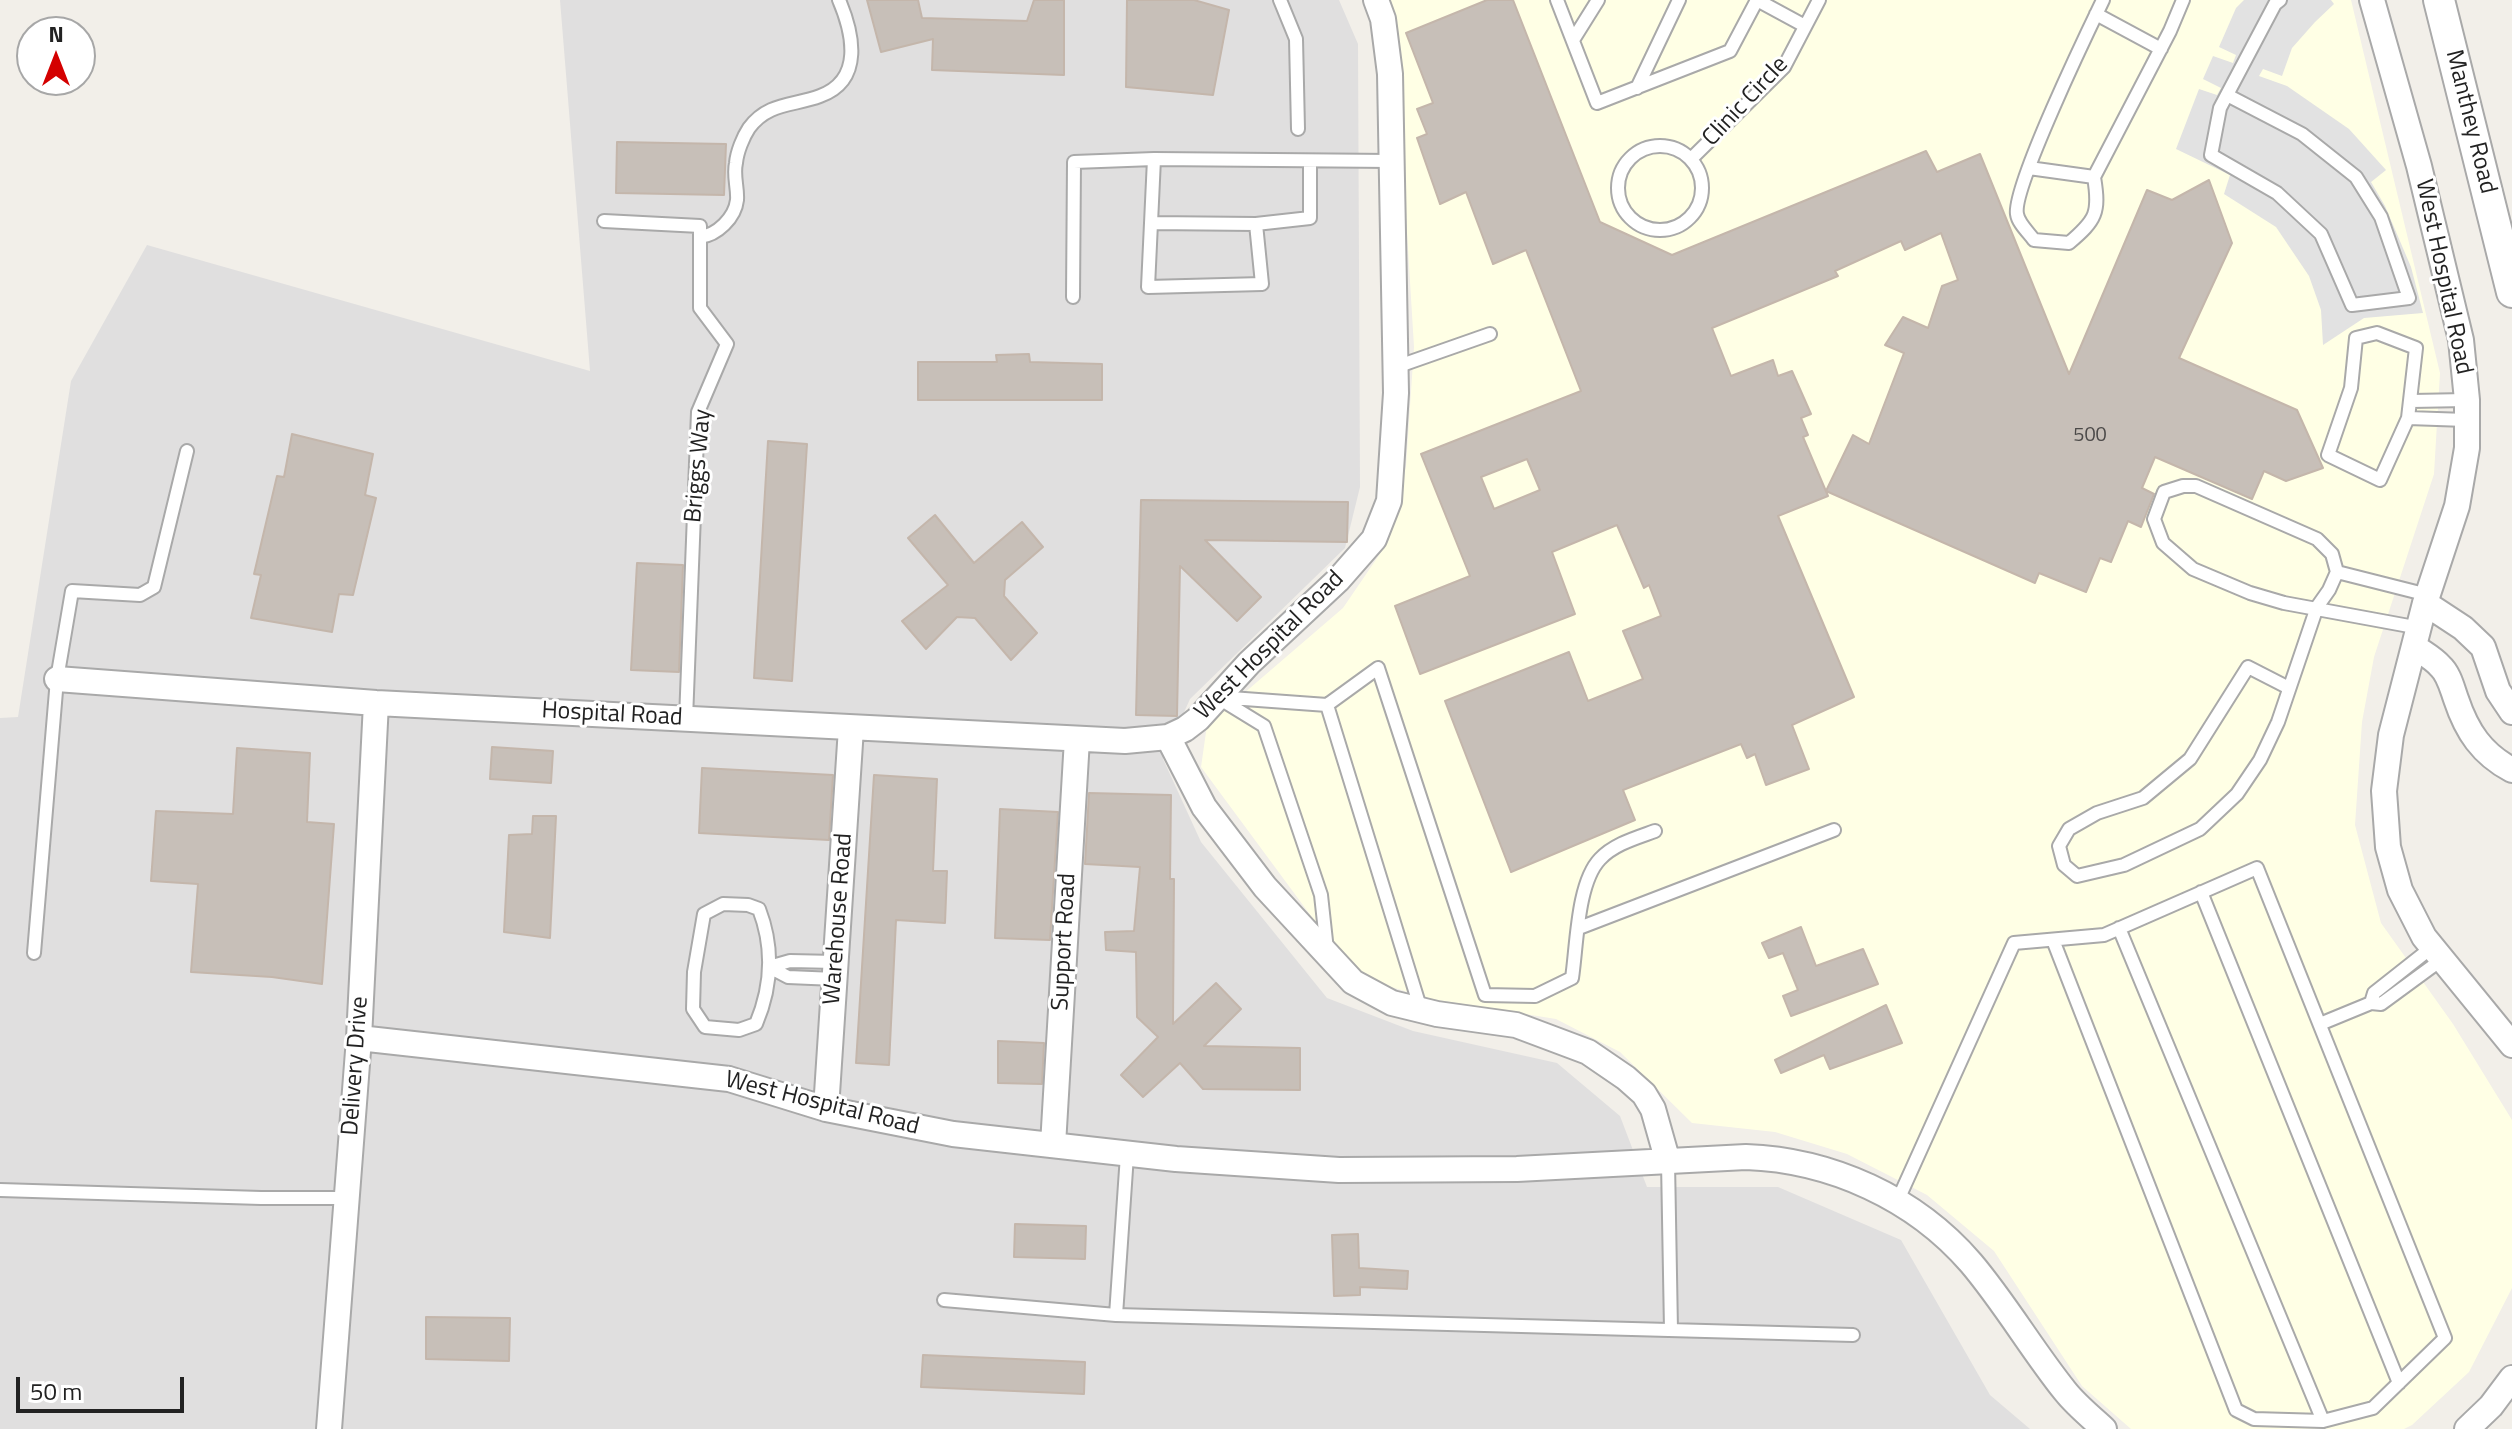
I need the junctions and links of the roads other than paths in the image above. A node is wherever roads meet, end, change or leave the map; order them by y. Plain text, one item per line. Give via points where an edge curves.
1 (839, 0) edge
2 (1280, 0) edge
3 (1376, 0) edge
4 (1557, 0) edge
5 (1598, 0) edge
6 (1679, 0) edge
7 (1757, 0) edge
8 (1819, 0) edge
9 (2103, 0) edge
10 (2183, 0) edge
11 (2280, 0) edge
12 (2372, 0) edge
13 (2439, 0) edge
14 (2096, 14) junction
15 (1805, 26) junction
16 (1573, 40) junction
17 (2161, 49) junction
18 (1637, 88) junction
19 (2227, 95) junction
20 (1298, 129) dead end
21 (1692, 158) junction
22 (1154, 159) junction
23 (1310, 161) junction
24 (1392, 161) junction
25 (2029, 168) junction
26 (2094, 177) junction
27 (604, 221) dead end
28 (1151, 223) junction
29 (1256, 224) junction
30 (700, 237) junction
31 (2512, 292) edge
32 (1073, 297) dead end
33 (1490, 334) dead end
34 (1396, 367) junction
35 (2411, 401) junction
36 (2466, 410) junction
37 (2408, 418) junction
38 (187, 451) dead end
39 (2337, 572) junction
40 (2427, 599) junction
41 (2317, 607) junction
42 (2417, 638) junction
43 (57, 679) junction
44 (2289, 688) junction
45 (1217, 697) junction
46 (376, 703) junction
47 (1327, 705) junction
48 (2512, 712) edge
49 (686, 719) junction
50 (851, 728) junction
51 (1168, 737) junction
52 (1077, 739) junction
53 (2512, 770) edge
54 (1834, 830) dead end
55 (1655, 831) dead end
56 (2201, 892) junction
57 (1579, 928) junction
58 (2119, 928) junction
59 (2053, 940) junction
60 (34, 953) dead end
61 (1327, 954) junction
62 (2436, 954) junction
63 (769, 967) junction
64 (835, 971) junction
65 (1421, 1010) junction
66 (2320, 1024) junction
67 (359, 1038) junction
68 (2512, 1045) edge
69 (826, 1109) junction
70 (1053, 1145) junction
71 (1127, 1155) junction
72 (1668, 1162) junction
73 (0, 1190) edge
74 (347, 1198) junction
75 (1897, 1202) junction
76 (944, 1300) dead end
77 (1116, 1315) junction
78 (1671, 1330) junction
79 (1853, 1335) dead end
80 (2512, 1378) edge
81 (2399, 1383) junction
82 (2323, 1421) junction
83 (329, 1429) edge
84 (2104, 1429) edge
85 (2467, 1429) edge

1 - 30 lane via 853,47 849,70 822,96 785,103 756,120 736,163 737,204 726,224
2 - 20 lane via 1296,39
3 - 24 street, West Hospital Road via 1390,74
4 - 16 lane
5 - 16 lane
6 - 18 lane
7 - 15 lane
7 - 18 lane via 1730,51
8 - 15 lane, Clinic Circle
9 - 14 lane
10 - 17 lane
11 - 19 lane
12 - 36 street, West Hospital Road via 2461,340
13 - 31 street, Manthey Road
14 - 17 lane
14 - 25 lane
15 - 21 lane, Clinic Circle via 1784,67
16 - 18 lane via 1597,103
17 - 26 lane
19 - 19 lane via 2211,155 2277,193 2321,234 2352,305 2409,298 2381,217 2356,177 2302,134
21 - 21 lane, Clinic Circle via 1667,145 1653,145 1630,158 1622,170 1618,196 1632,220 1659,230 1686,222 1696,212 1703,184
22 - 23 lane
22 - 28 lane
22 - 32 lane via 1074,162
23 - 24 lane
23 - 29 lane via 1310,218
24 - 34 street, West Hospital Road
25 - 26 lane
25 - 26 lane via 2017,199 2017,216 2034,240 2069,243 2091,225 2098,202
27 - 30 lane via 700,226
28 - 29 lane
28 - 29 lane via 1148,287 1262,284
30 - 49 lane, Briggs Way via 700,308 727,344 698,412
33 - 34 lane
34 - 45 street, West Hospital Road via 1392,478 1374,539
35 - 36 lane
35 - 37 lane
35 - 37 lane via 2416,348 2377,333 2356,338 2351,388 2328,455 2380,480
36 - 37 lane
36 - 40 street, West Hospital Road via 2467,448 2457,506
38 - 43 lane via 154,587 140,595 72,591
39 - 40 lane
39 - 41 lane
39 - 41 lane via 2332,554 2317,539 2196,486 2164,492 2154,519 2158,531 2163,543 2193,569 2250,593
40 - 42 street, West Hospital Road
40 - 48 street via 2483,647 2498,691
41 - 42 lane
41 - 44 lane
42 - 53 street via 2447,675 2473,738 2492,760
42 - 62 street, West Hospital Road via 2391,735 2384,791 2388,847 2400,890
43 - 46 street, Hospital Road
43 - 60 lane
44 - 44 lane via 2260,760 2237,794 2200,829 2124,865 2077,876 2064,865 2059,846 2069,829 2143,798 2190,759 2248,667
45 - 47 lane
45 - 51 street, West Hospital Road via 1198,719
45 - 61 lane via 1264,726 1321,895
46 - 49 street, Hospital Road
46 - 67 street, Delivery Drive
47 - 57 lane via 1378,668 1485,995 1535,996 1572,978
47 - 65 lane
49 - 50 street, Hospital Road
50 - 52 street, Hospital Road
50 - 64 street, Warehouse Road
51 - 52 street, Hospital Road
51 - 61 street via 1204,807 1265,887
52 - 70 street, Support Road
54 - 57 lane
55 - 57 lane via 1601,857 1587,876
56 - 58 lane
56 - 66 lane via 2257,868
56 - 81 lane
58 - 59 lane via 2104,935
58 - 82 lane
59 - 75 lane via 2014,943
59 - 82 lane via 2236,1410 2254,1419
61 - 65 street via 1353,982 1392,1003
62 - 66 lane via 2374,993 2371,1003
62 - 68 street, West Hospital Road
63 - 63 lane via 767,999 756,1024 739,1030 705,1027 693,1009 704,914 723,904 759,909 767,930
63 - 64 lane via 788,977
64 - 69 street, Warehouse Road
65 - 72 street via 1516,1025 1588,1052 1644,1094
66 - 81 lane via 2445,1338
67 - 69 street, West Hospital Road via 729,1079
67 - 74 street, Delivery Drive
69 - 70 street, West Hospital Road via 953,1134
70 - 71 street, West Hospital Road
71 - 72 street, West Hospital Road via 1339,1170
71 - 77 lane
72 - 75 street, West Hospital Road via 1774,1158 1819,1168
72 - 78 lane
73 - 74 lane
74 - 83 street, Delivery Drive
75 - 84 street, West Hospital Road via 1932,1224 1971,1263 2067,1393
76 - 77 lane
77 - 78 lane
78 - 79 lane
80 - 85 street
81 - 82 lane via 2373,1408

